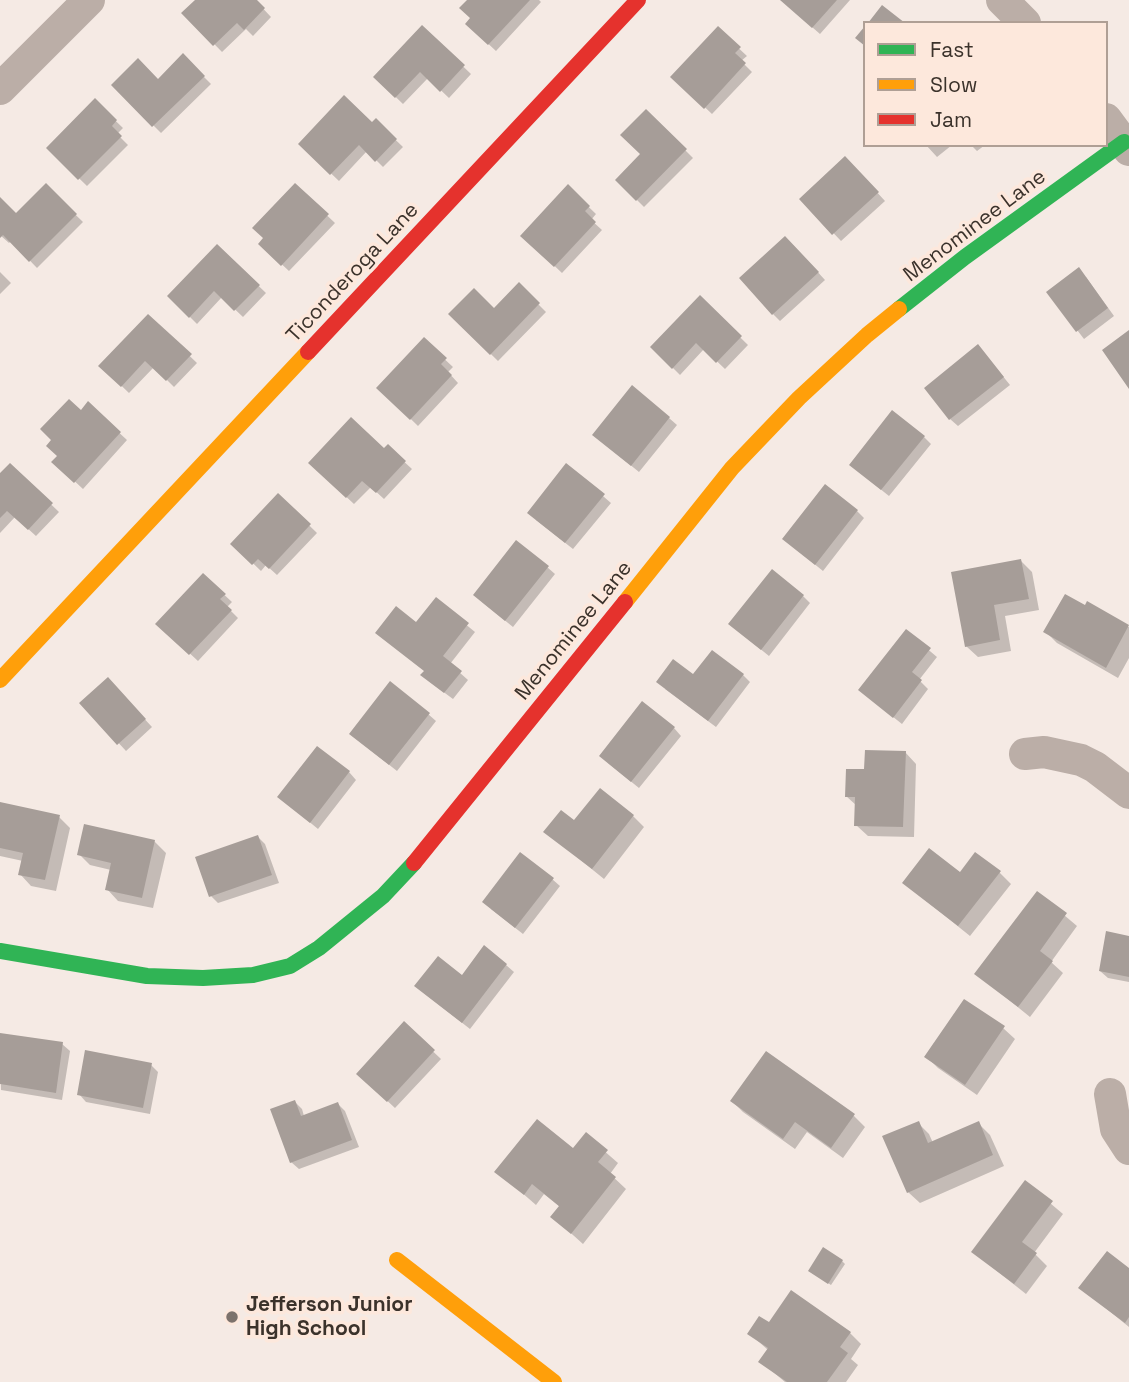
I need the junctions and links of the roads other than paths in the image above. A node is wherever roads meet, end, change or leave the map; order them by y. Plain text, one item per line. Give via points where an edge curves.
1 (89, 0) edge
2 (638, 0) edge
3 (1002, 0) edge
4 (1023, 21) edge
5 (0, 89) edge
6 (1107, 147) edge
7 (0, 680) edge
8 (1025, 754) dead end
9 (1129, 793) edge
10 (0, 951) edge
11 (1110, 1094) dead end
12 (1129, 1149) edge
13 (397, 1260) dead end
14 (554, 1382) edge

1 - 5 street
2 - 7 street, Ticonderoga Lane
3 - 4 street
6 - 10 street, Menominee Lane via 867,335 799,398 732,468 424,852 383,896 319,948 290,966 253,975 203,978 147,976
8 - 9 street via 1044,752 1081,760
11 - 12 street via 1116,1129
13 - 14 street

